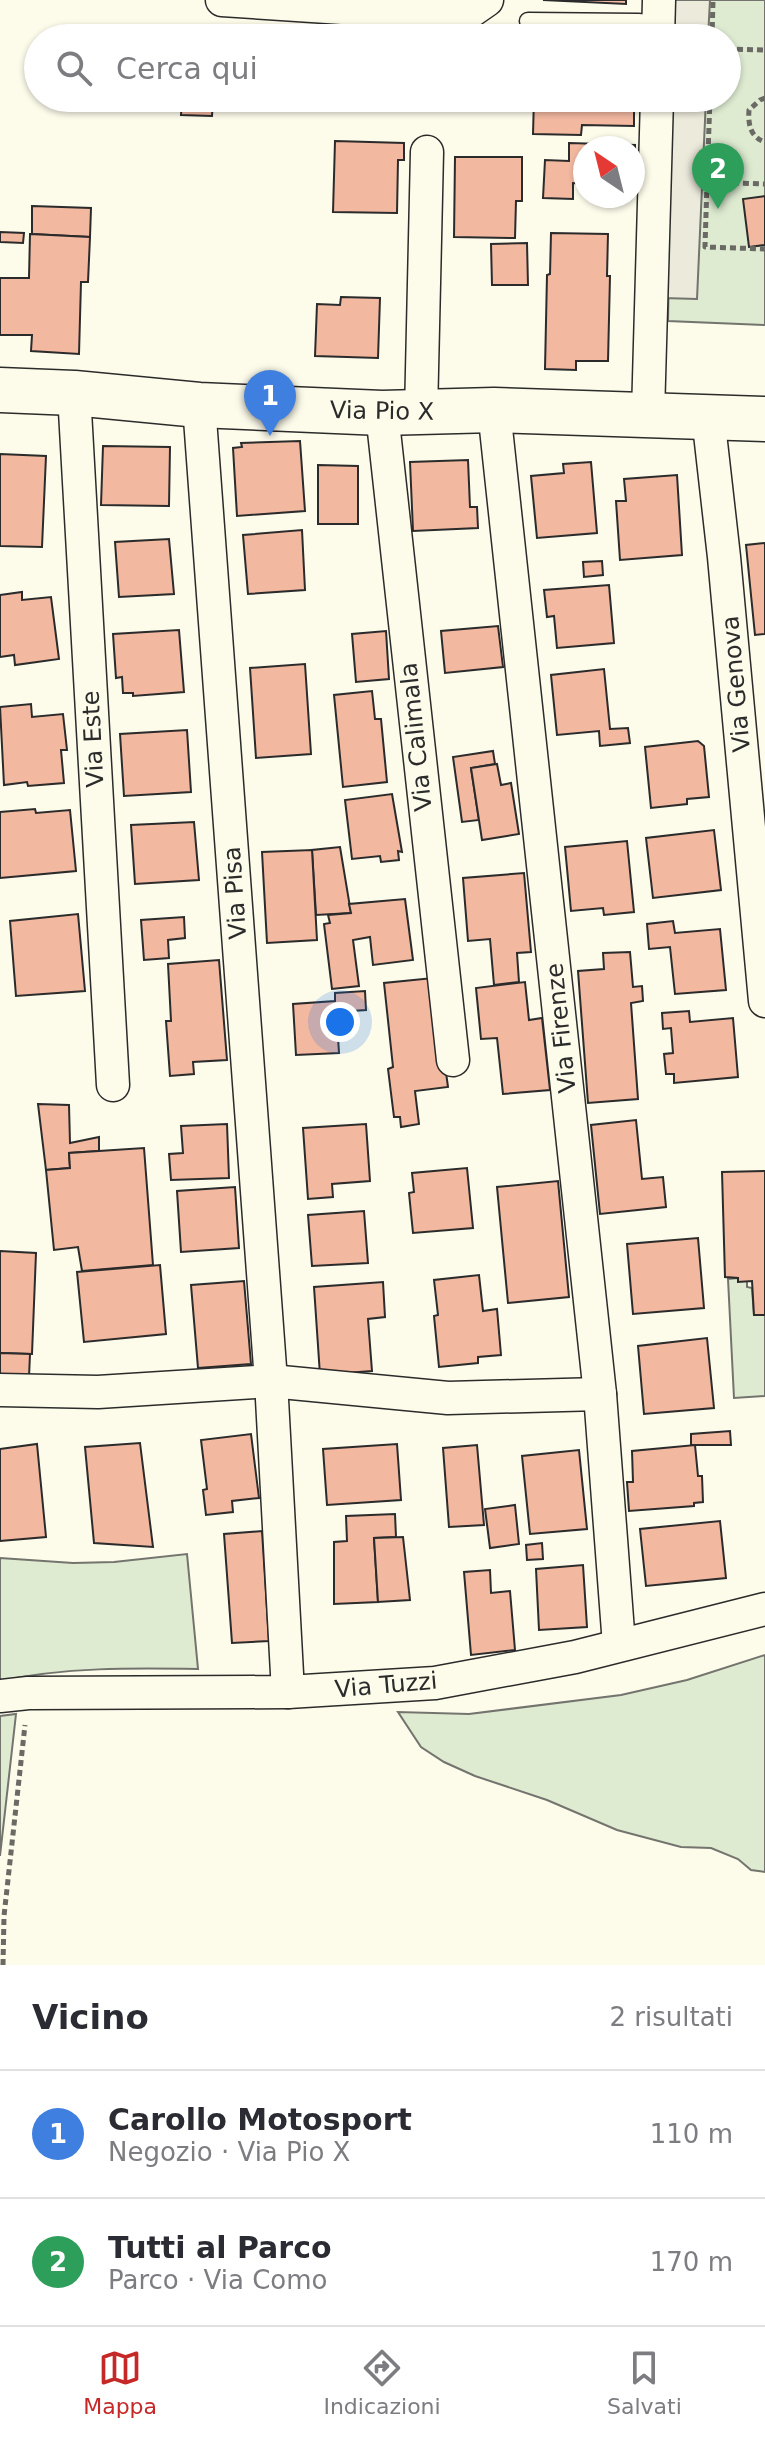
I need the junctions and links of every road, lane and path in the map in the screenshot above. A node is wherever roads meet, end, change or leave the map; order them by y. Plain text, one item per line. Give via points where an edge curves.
1 (222, 0) edge
2 (487, 0) edge
3 (713, 0) edge
4 (528, 21) dead end
5 (659, 23) edge
6 (712, 24) edge
7 (741, 49) edge
8 (765, 50) edge
9 (765, 98) edge
10 (657, 112) edge
11 (710, 112) edge
12 (765, 142) edge
13 (427, 152) dead end
14 (707, 182) junction
15 (765, 184) edge
16 (765, 249) edge
17 (0, 390) edge
18 (74, 393) junction
19 (199, 405) junction
20 (494, 410) junction
21 (401, 414) junction
22 (648, 414) junction
23 (708, 416) junction
24 (765, 419) edge
25 (765, 1001) edge
26 (453, 1060) dead end
27 (113, 1085) dead end
28 (271, 1381) junction
29 (0, 1390) edge
30 (600, 1394) junction
31 (765, 1609) edge
32 (619, 1645) junction
33 (288, 1692) junction
34 (14, 1694) edge
35 (3, 1965) edge

1 - 2 street via 464,16
3 - 6 path
4 - 5 lane
7 - 8 path
9 - 12 path via 749,110 748,124
10 - 22 street
11 - 14 path
13 - 21 street, Via Calimala
14 - 15 path
14 - 16 path via 705,247
17 - 18 street, Via Pio X
18 - 19 street, Via Pio X
18 - 27 street, Via Este
19 - 21 street, Via Pio X
19 - 28 street, Via Pisa
20 - 21 street, Via Pio X
20 - 22 street, Via Pio X
20 - 30 street, Via Firenze
21 - 26 street, Via Calimala
22 - 23 street, Via Pio X
23 - 24 street, Via Pio X
23 - 25 street, Via Genova
28 - 29 street via 98,1392
28 - 30 street via 448,1398
28 - 33 street, Via Pisa
30 - 32 street, Via Firenze
31 - 32 street, Via Tuzzi
32 - 33 street, Via Tuzzi via 435,1683
33 - 34 street, Via Tuzzi
34 - 35 path

